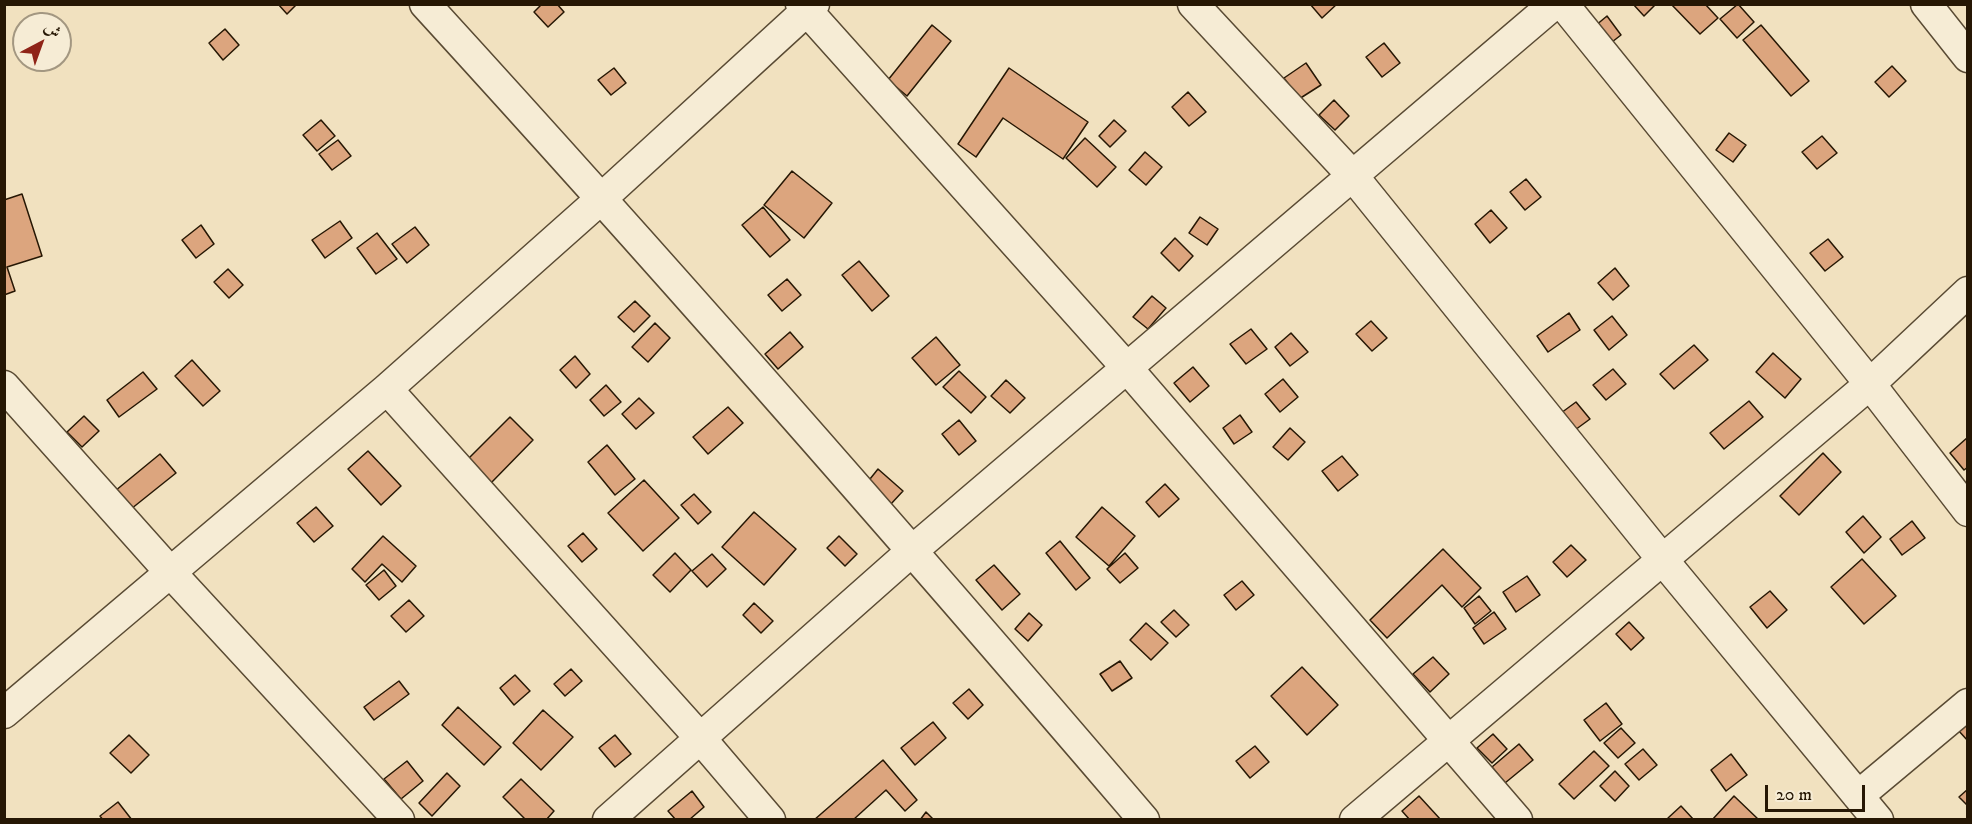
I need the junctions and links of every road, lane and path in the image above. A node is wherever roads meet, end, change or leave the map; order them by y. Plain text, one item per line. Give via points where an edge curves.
1 (425, 4) edge
2 (1193, 4) edge
3 (1554, 4) edge
4 (1563, 4) edge
5 (1926, 4) edge
6 (807, 7) edge
7 (1968, 57) edge
8 (1352, 176) junction
9 (602, 198) junction
10 (1968, 292) edge
11 (1127, 368) junction
12 (1870, 384) junction
13 (4, 386) edge
14 (387, 389) junction
15 (1968, 511) edge
16 (913, 550) junction
17 (1662, 559) junction
18 (170, 572) junction
19 (1968, 704) edge
20 (4, 713) edge
21 (701, 739) junction
22 (1448, 740) junction
23 (1858, 796) junction
24 (399, 819) edge
25 (608, 819) edge
26 (770, 819) edge
27 (1144, 819) edge
28 (1355, 819) edge
29 (1517, 819) edge
30 (1878, 819) edge

1 - 9 street
2 - 8 street
3 - 8 street
4 - 12 street
5 - 7 street
6 - 9 street
6 - 11 street
8 - 11 street
8 - 17 street
9 - 14 street
9 - 16 street
10 - 12 street
11 - 16 street
11 - 22 street
12 - 15 street
12 - 17 street
13 - 18 street
14 - 18 street
14 - 21 street
16 - 21 street
16 - 27 street
17 - 22 street
17 - 23 street
18 - 20 street
18 - 24 street
19 - 23 street
21 - 25 street
21 - 26 street
22 - 28 street
22 - 29 street
23 - 30 street

